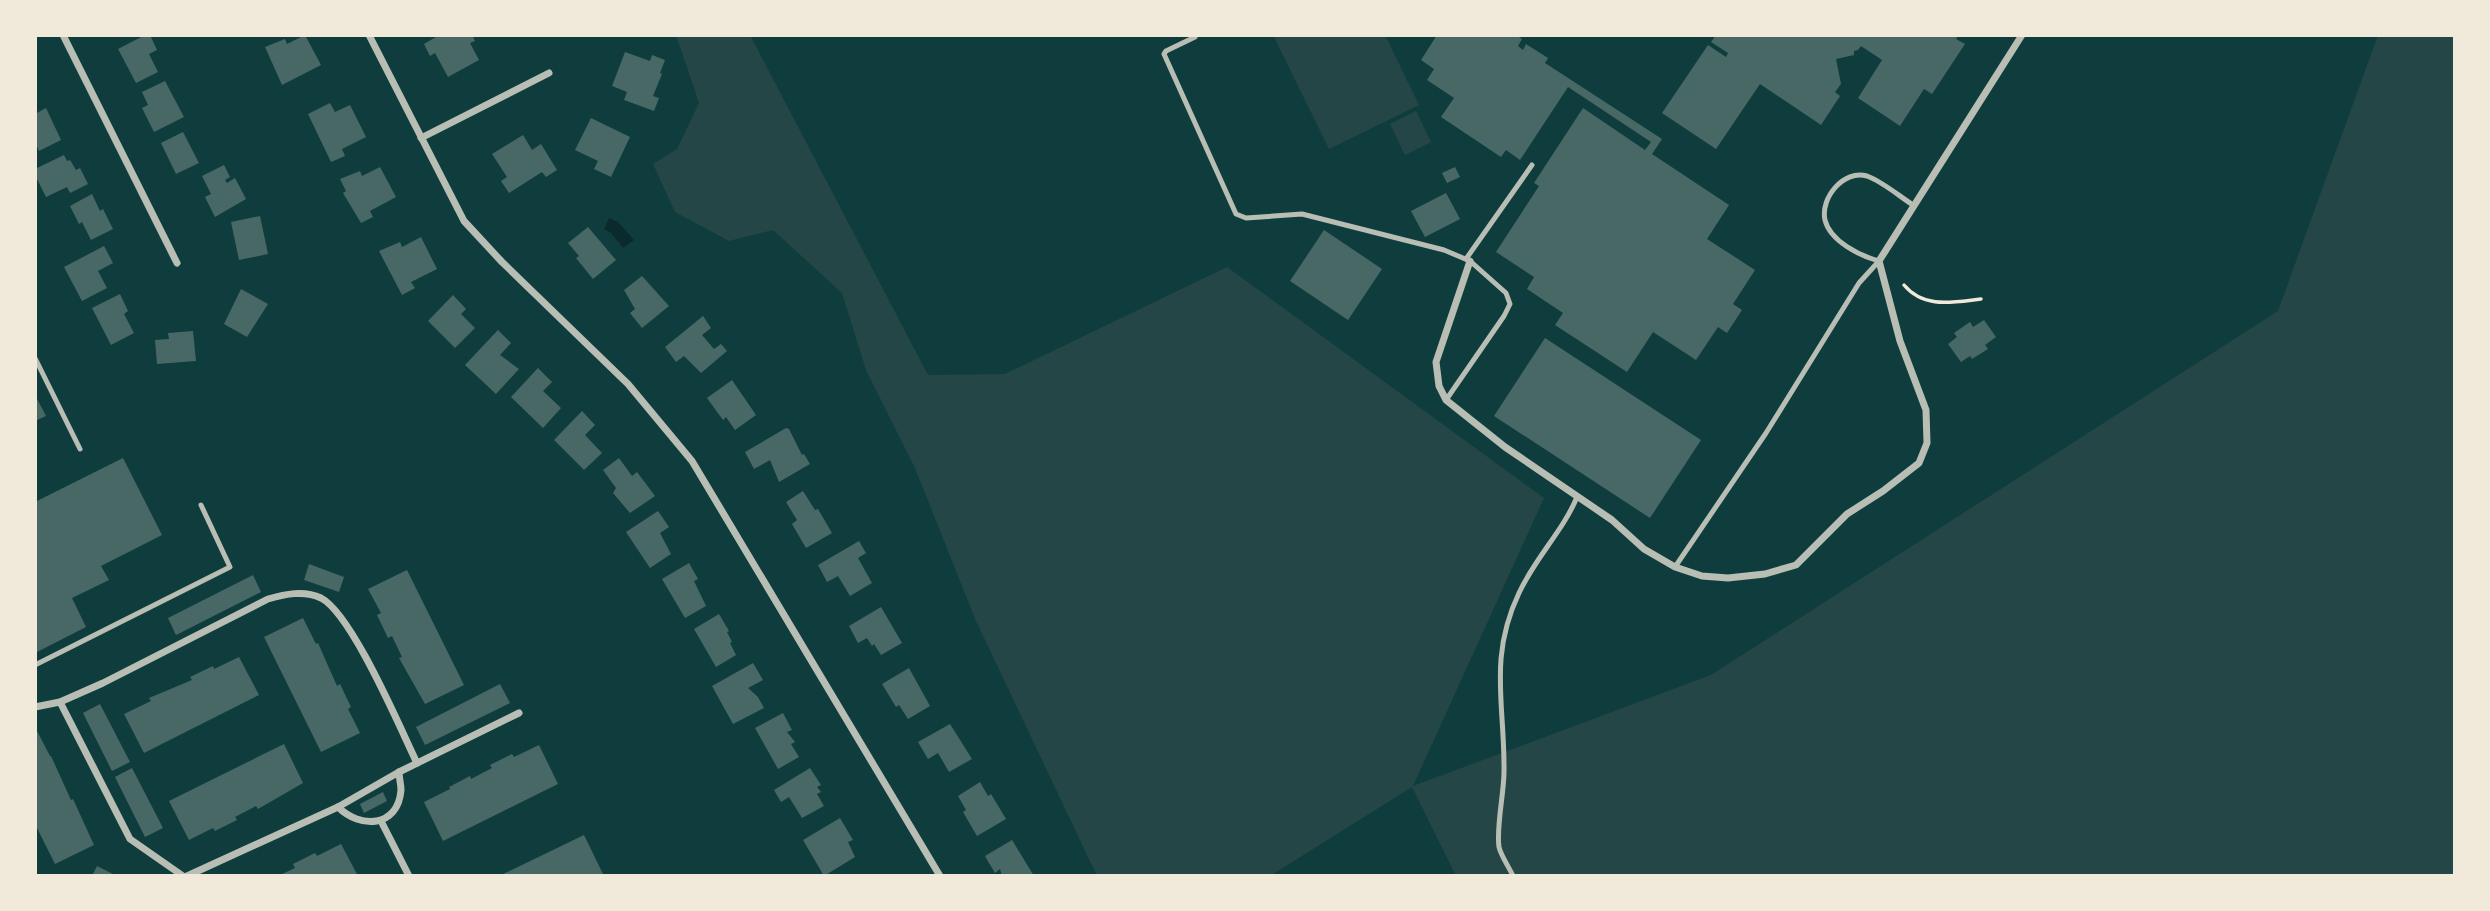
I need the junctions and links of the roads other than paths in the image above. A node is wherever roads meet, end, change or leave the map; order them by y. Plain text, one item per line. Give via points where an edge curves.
1 (63, 35) edge
2 (369, 35) edge
3 (2022, 35) edge
4 (1195, 37) edge
5 (549, 73) dead end
6 (421, 138) junction
7 (1532, 164) dead end
8 (1913, 205) junction
9 (1468, 260) junction
10 (1879, 261) junction
11 (177, 264) dead end
12 (35, 358) edge
13 (1446, 400) junction
14 (80, 449) dead end
15 (1577, 497) junction
16 (201, 505) dead end
17 (1675, 567) junction
18 (35, 666) edge
19 (60, 702) junction
20 (35, 707) edge
21 (519, 713) dead end
22 (417, 763) junction
23 (399, 772) junction
24 (338, 807) junction
25 (382, 821) junction
26 (185, 876) edge
27 (409, 876) edge
28 (940, 876) edge
29 (1513, 876) edge

1 - 11 street
2 - 6 street
3 - 8 street
4 - 9 lane via 1164,54 1237,214 1246,218 1302,215
5 - 6 street
6 - 28 street via 464,220 628,384 692,461
7 - 9 lane
8 - 10 street
8 - 10 lane via 1866,176 1847,178 1832,191 1825,209 1830,230 1856,251
9 - 13 street via 1436,362
9 - 13 lane via 1506,293 1510,304
10 - 17 lane via 1860,283
10 - 17 street via 1900,341 1926,410 1927,443 1919,463 1847,514 1796,565 1728,578
12 - 14 lane
13 - 15 street
15 - 17 street
15 - 29 lane via 1518,593 1503,634 1499,686 1504,771 1499,847
16 - 18 lane via 230,566
19 - 20 street
19 - 22 street via 268,599 287,593 307,594 332,607 354,635
19 - 26 street via 130,839
21 - 22 street
22 - 23 street
23 - 24 street
23 - 25 street via 401,791 395,808
24 - 25 street via 364,823
24 - 26 street
25 - 27 street

